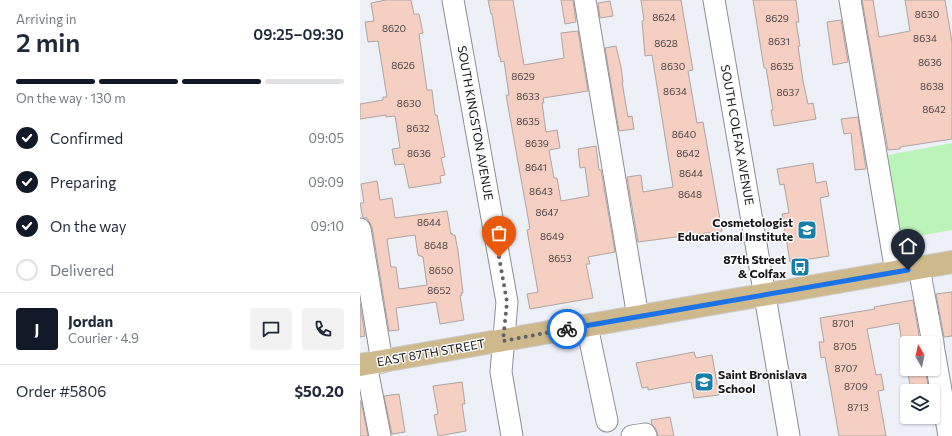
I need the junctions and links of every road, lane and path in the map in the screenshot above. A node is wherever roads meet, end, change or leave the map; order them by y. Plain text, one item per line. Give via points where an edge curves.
1 (453, 0) edge
2 (585, 0) edge
3 (714, 0) edge
4 (850, 0) edge
5 (360, 229) edge
6 (952, 262) edge
7 (919, 268) junction
8 (896, 272) junction
9 (764, 295) junction
10 (638, 317) junction
11 (587, 326) junction
12 (932, 336) edge
13 (503, 341) junction
14 (369, 364) edge
15 (939, 376) edge
16 (607, 421) dead end
17 (380, 436) edge
18 (512, 436) edge
19 (632, 436) edge
20 (646, 436) edge
21 (789, 436) edge
22 (949, 436) edge

1 - 13 street, SOUTH KINGSTON AVENUE via 507,302
2 - 10 street
3 - 9 street, SOUTH COLFAX AVENUE
4 - 8 street
5 - 14 street
6 - 7 main road, EAST 87TH STREET
7 - 8 main road, EAST 87TH STREET
7 - 12 street
8 - 9 main road, EAST 87TH STREET
9 - 10 main road, EAST 87TH STREET
9 - 21 street, SOUTH COLFAX AVENUE
10 - 11 main road, EAST 87TH STREET
11 - 13 main road, EAST 87TH STREET
11 - 16 street
13 - 14 main road, EAST 87TH STREET
13 - 18 street, SOUTH KINGSTON AVENUE via 500,372
14 - 17 street
15 - 22 street
19 - 20 street

